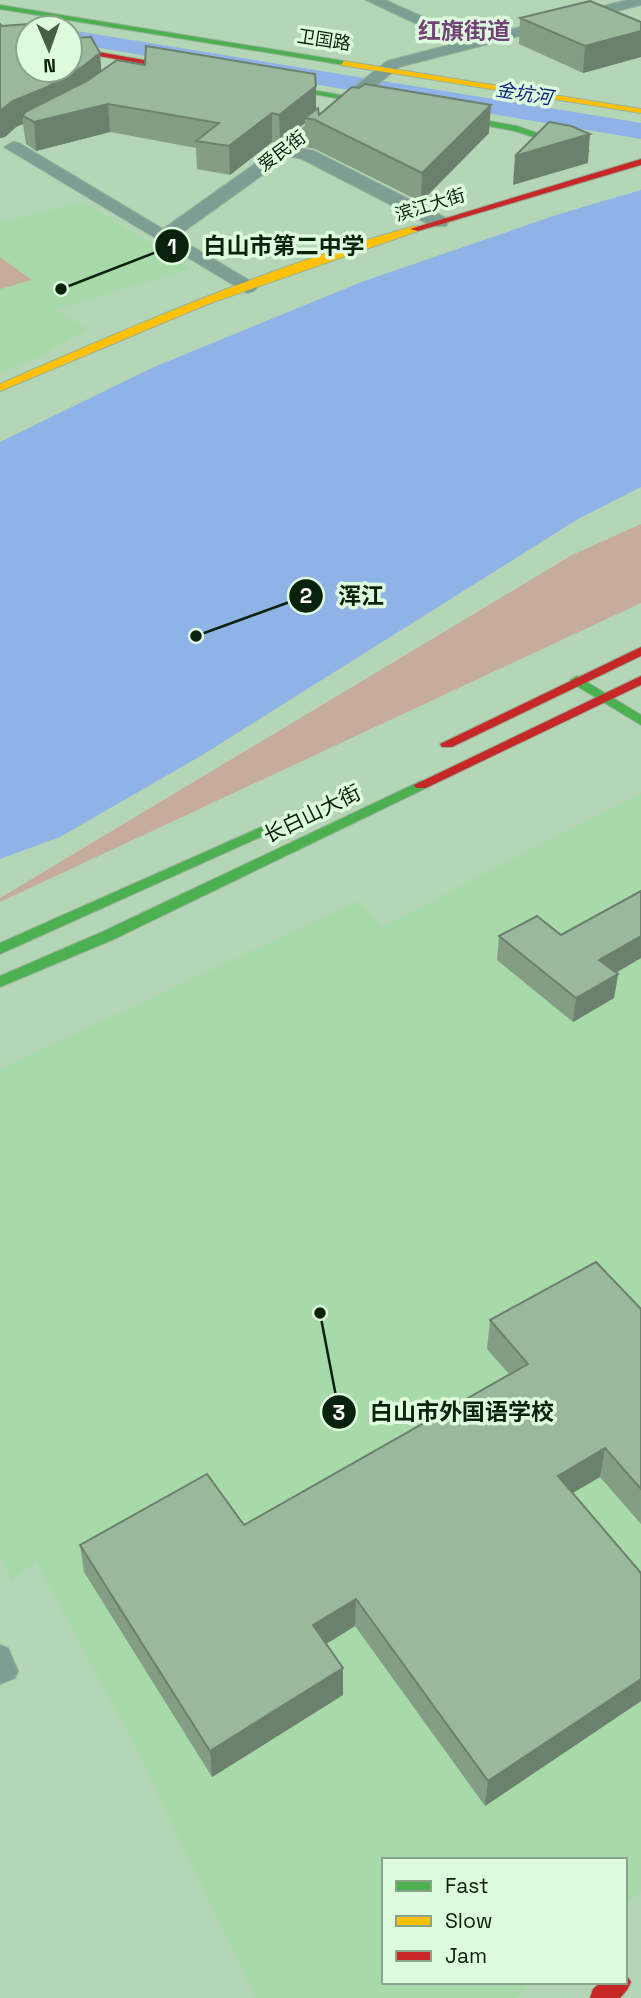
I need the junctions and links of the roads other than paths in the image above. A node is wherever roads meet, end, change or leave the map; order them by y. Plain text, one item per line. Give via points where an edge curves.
1 (373, 0) edge
2 (641, 1) edge
3 (77, 2) dead end
4 (0, 7) edge
5 (33, 12) junction
6 (8, 17) edge
7 (472, 44) junction
8 (84, 51) edge
9 (135, 60) junction
10 (380, 72) junction
11 (215, 75) edge
12 (121, 76) edge
13 (242, 79) edge
14 (351, 97) junction
15 (641, 111) edge
16 (11, 144) edge
17 (286, 150) junction
18 (641, 162) edge
19 (622, 167) junction
20 (439, 222) junction
21 (165, 236) junction
22 (247, 288) junction
23 (0, 388) edge
24 (641, 652) edge
25 (610, 666) junction
26 (576, 680) junction
27 (640, 682) edge
28 (606, 698) junction
29 (641, 722) edge
30 (426, 754) dead end
31 (328, 801) dead end
32 (0, 949) edge
33 (0, 982) edge
34 (0, 1655) edge
35 (0, 1674) edge
36 (617, 1984) edge
37 (602, 1998) edge

1 - 7 street
2 - 7 street, 爱民街
3 - 5 street
4 - 5 street, 卫国路
5 - 6 street
5 - 10 street, 卫国路
7 - 10 street, 爱民街 via 405,60
8 - 9 street
9 - 11 street
9 - 12 street
10 - 14 street, 爱民街
10 - 15 street, 卫国路
13 - 14 street
14 - 17 street, 爱民街
14 - 19 street via 517,129
16 - 21 street
17 - 20 street via 308,155
17 - 21 street, 爱民街
18 - 19 street, 滨江大街
19 - 20 street, 滨江大街
20 - 22 street, 滨江大街
21 - 22 street
22 - 23 street, 滨江大街 via 104,342
24 - 25 street
25 - 26 street
25 - 27 street
26 - 28 street
26 - 30 street
27 - 28 street, 长白山大街
28 - 29 street
28 - 33 street, 长白山大街 via 107,936
31 - 32 street, 长白山大街
34 - 35 lane via 7,1671
36 - 37 street

